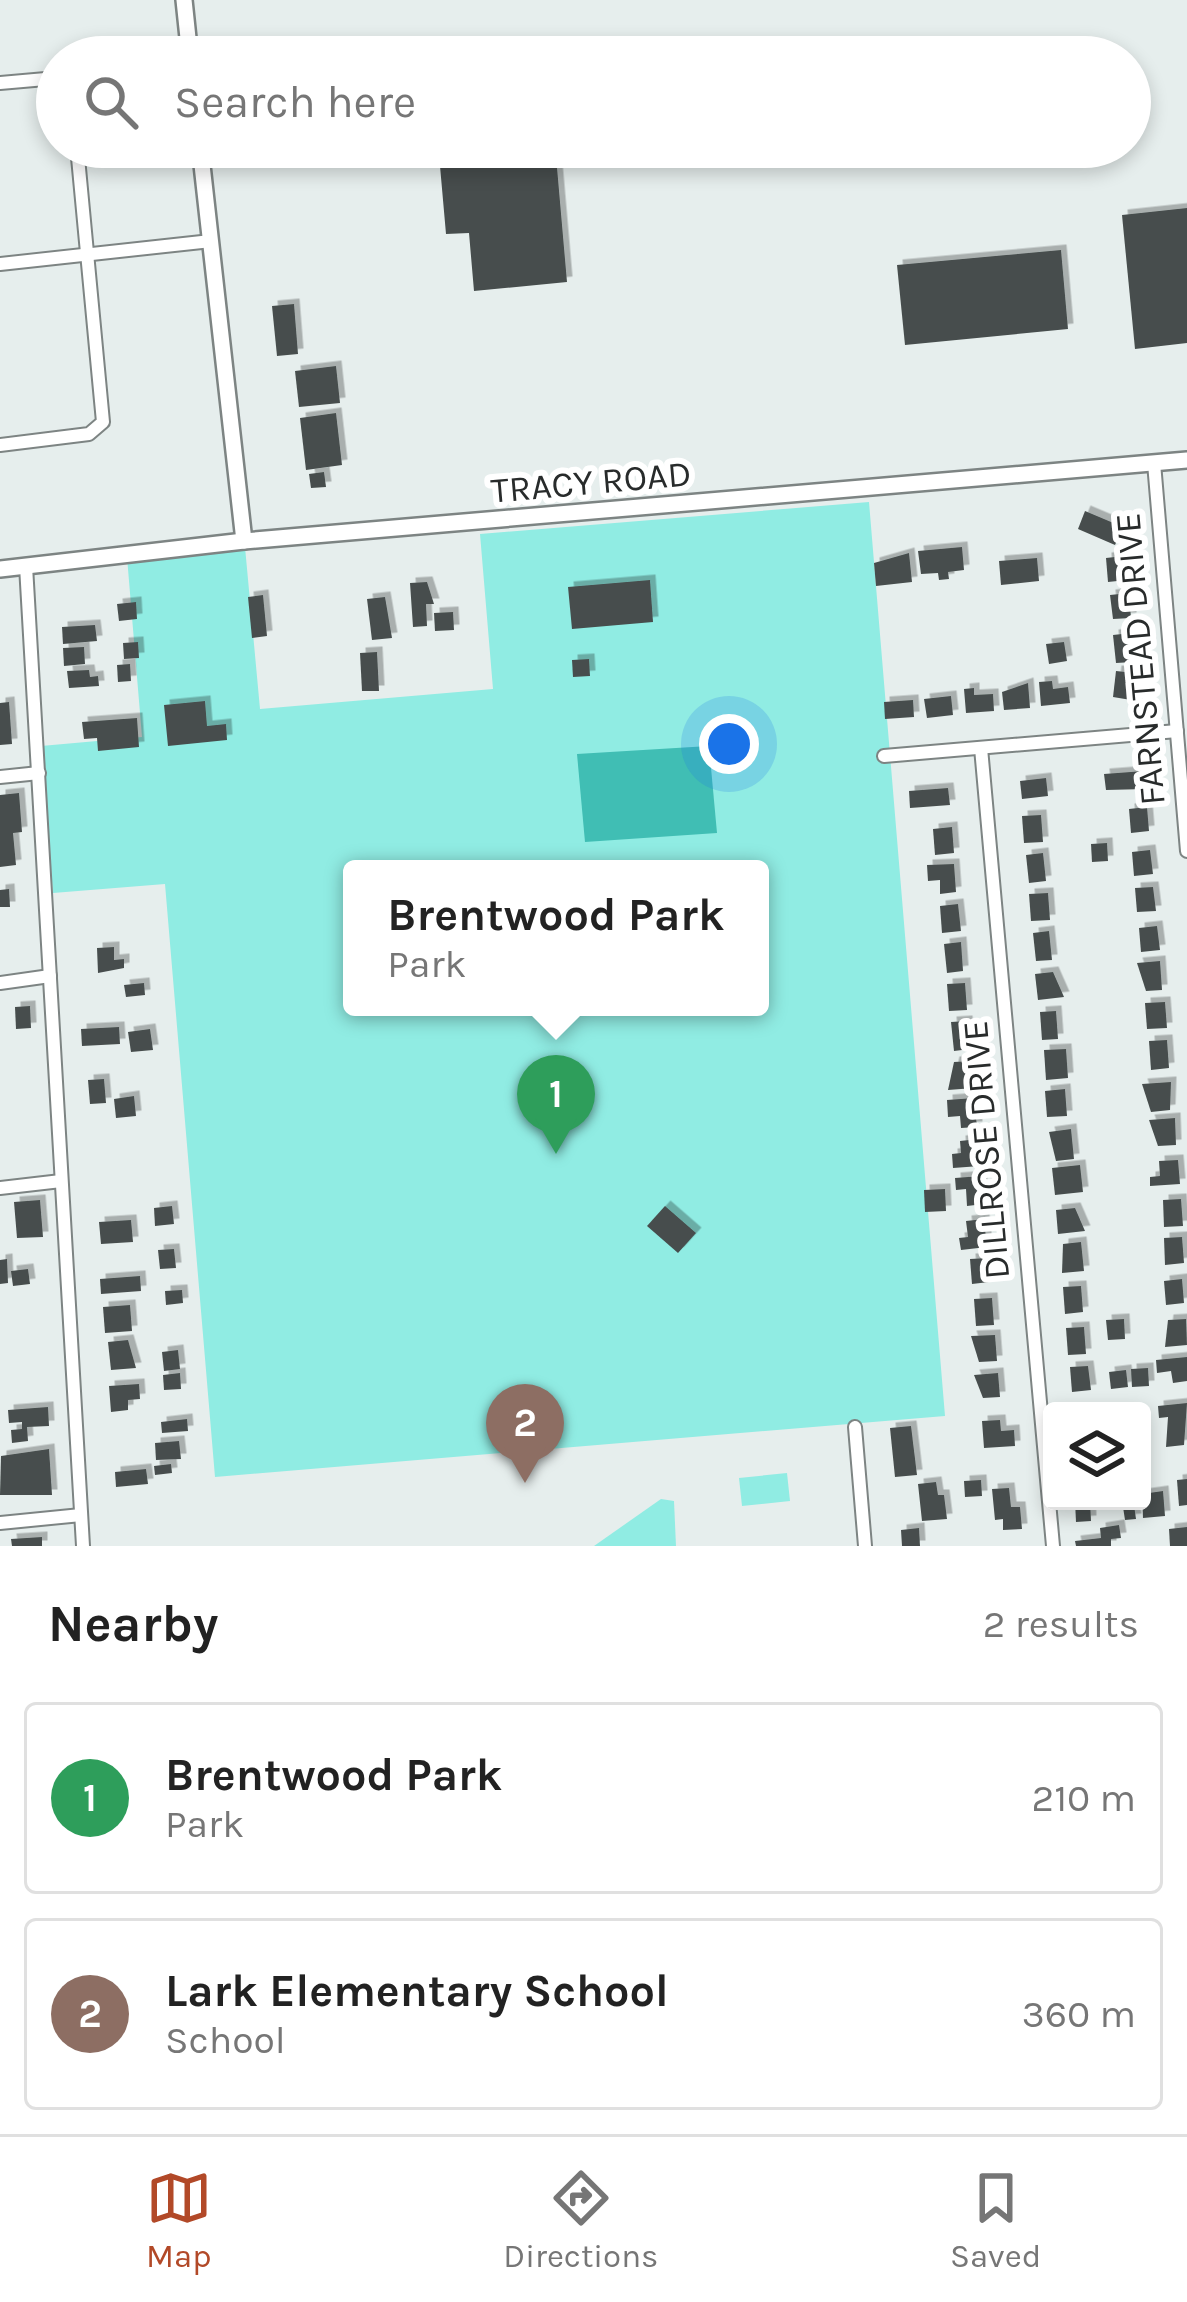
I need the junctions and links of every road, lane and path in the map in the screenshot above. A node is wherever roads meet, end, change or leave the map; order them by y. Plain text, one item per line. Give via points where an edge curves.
1 (184, 0) edge
2 (188, 36) edge
3 (36, 80) edge
4 (0, 82) edge
5 (79, 168) edge
6 (202, 168) edge
7 (211, 241) junction
8 (88, 254) junction
9 (0, 265) edge
10 (0, 445) edge
11 (1187, 460) edge
12 (1154, 463) junction
13 (244, 542) junction
14 (26, 566) junction
15 (0, 569) edge
16 (1177, 731) junction
17 (981, 748) junction
18 (884, 756) dead end
19 (39, 773) junction
20 (0, 777) edge
21 (1187, 851) edge
22 (50, 976) junction
23 (0, 982) edge
24 (61, 1180) junction
25 (0, 1188) edge
26 (855, 1427) dead end
27 (81, 1515) junction
28 (0, 1523) edge
29 (83, 1546) edge
30 (865, 1546) edge
31 (1052, 1546) edge

1 - 2 street
3 - 4 street
5 - 8 street
6 - 7 street
7 - 8 street
7 - 13 street
8 - 9 street
8 - 10 street via 104,422 89,434
11 - 12 street, TRACY ROAD
12 - 13 street, TRACY ROAD
12 - 16 street, FARNSTEAD DRIVE
13 - 14 street, TRACY ROAD
14 - 15 street, TRACY ROAD
14 - 19 street
16 - 17 street
16 - 21 street, FARNSTEAD DRIVE
17 - 18 street
17 - 31 street, DILLROSE DRIVE
19 - 20 street
19 - 22 street
22 - 23 street
22 - 24 street
24 - 25 street
24 - 27 street
26 - 30 street
27 - 28 street
27 - 29 street

